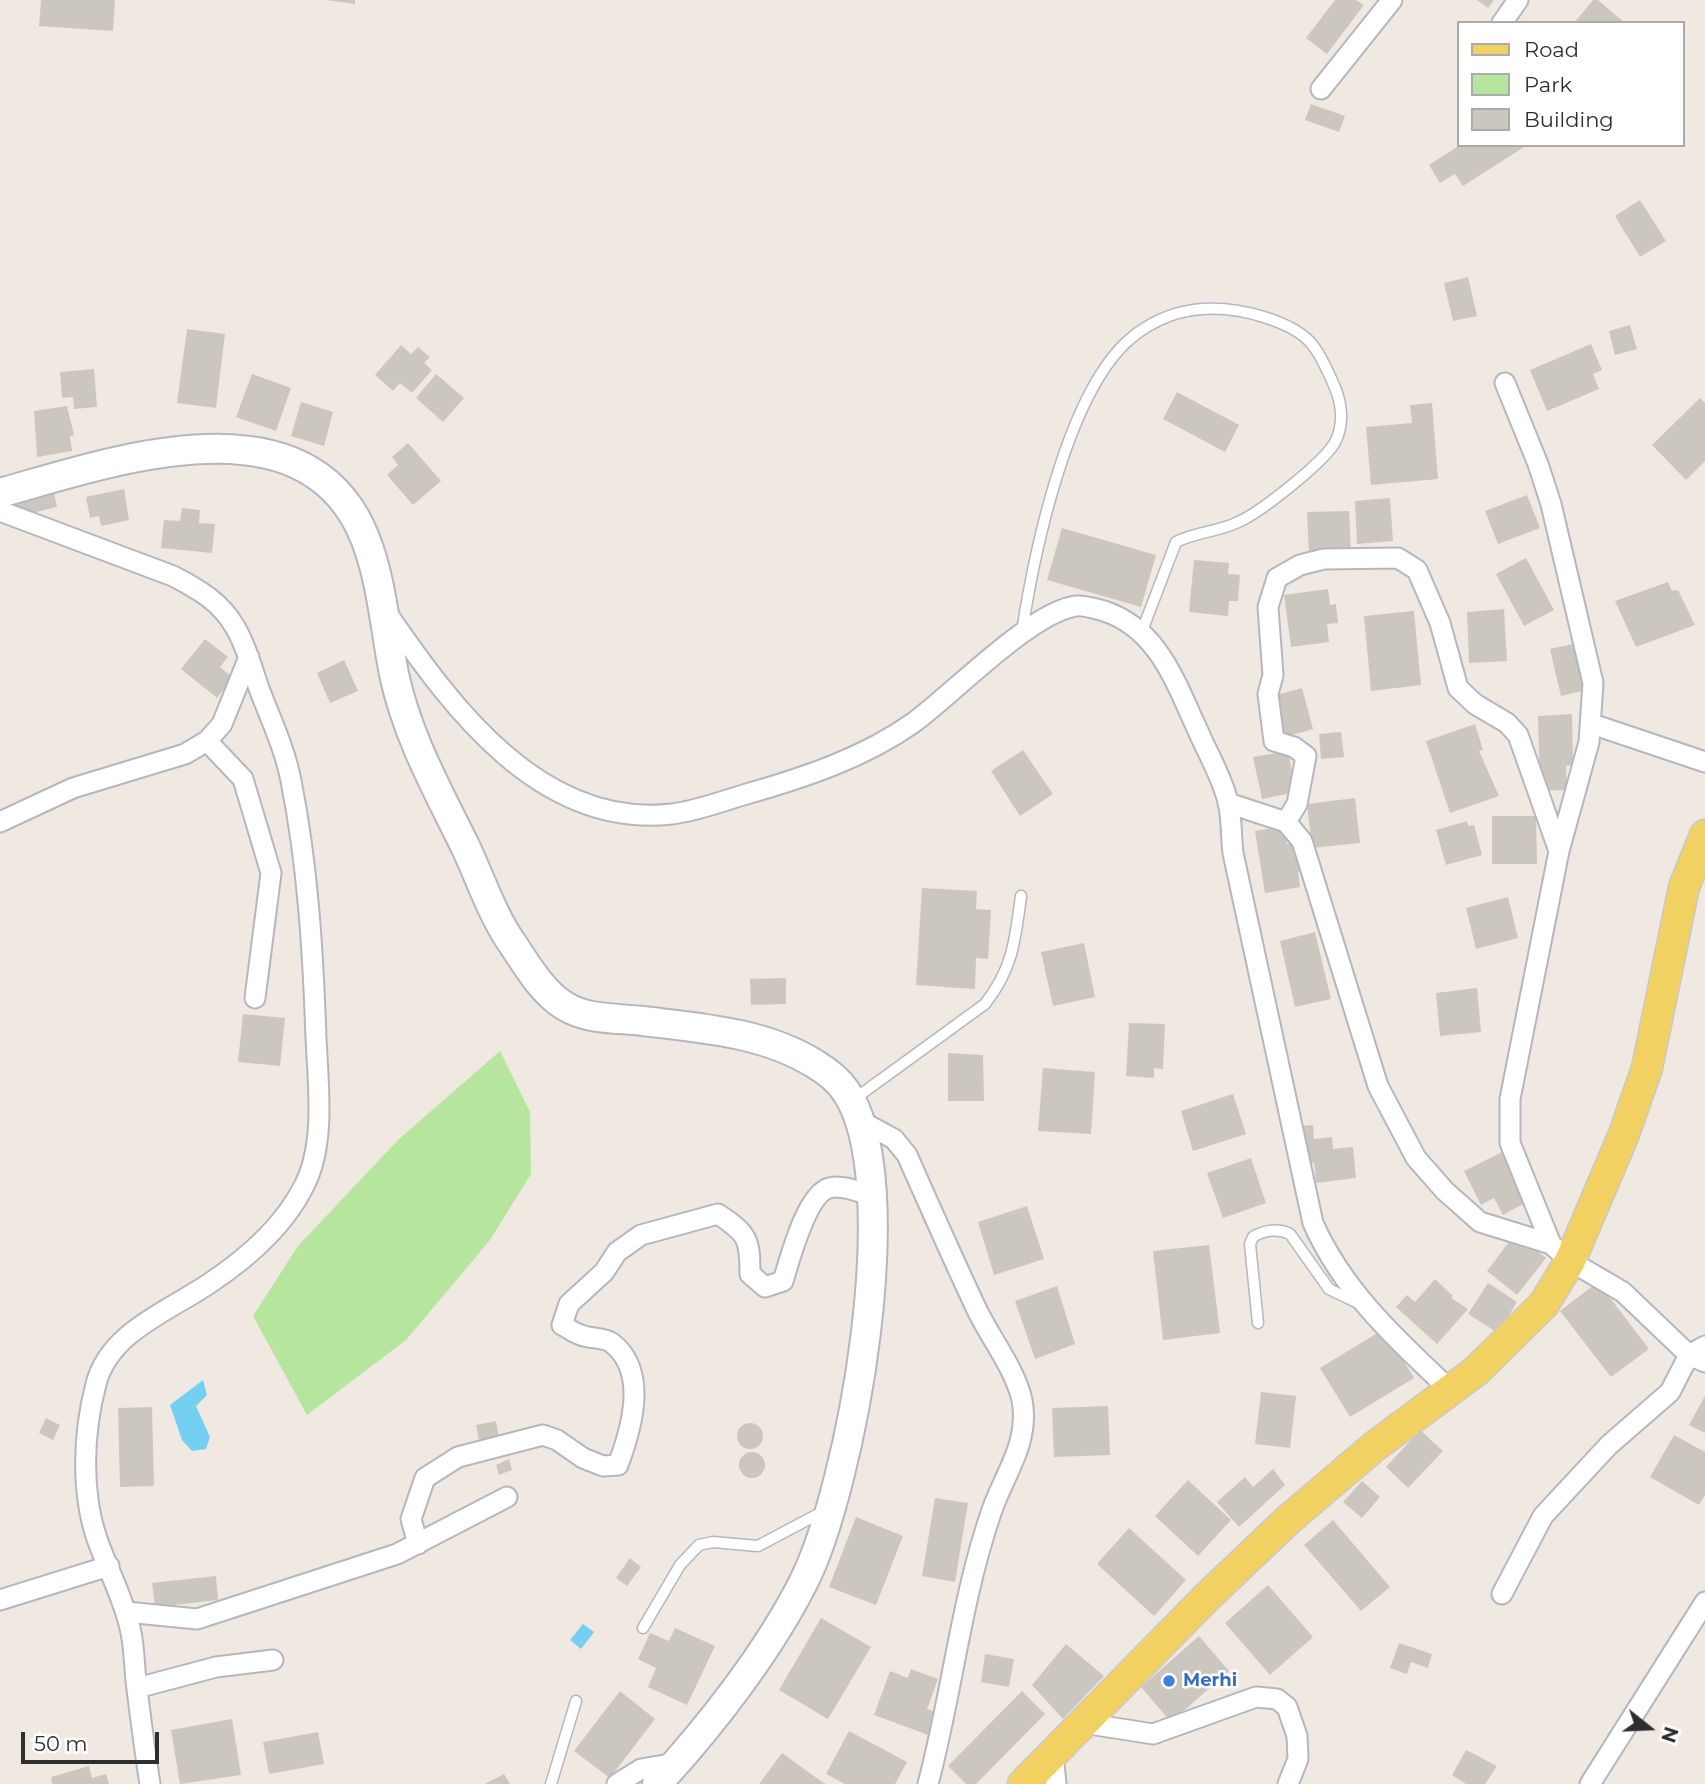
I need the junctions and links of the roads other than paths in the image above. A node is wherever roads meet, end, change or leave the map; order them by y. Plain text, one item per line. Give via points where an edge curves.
1 (1392, 0) edge
2 (1518, 0) edge
3 (1503, 21) edge
4 (1321, 89) dead end
5 (1505, 383) dead end
6 (0, 493) edge
7 (0, 511) edge
8 (384, 610) junction
9 (1142, 631) junction
10 (1021, 635) junction
11 (249, 657) junction
12 (1592, 724) junction
13 (208, 741) junction
14 (1705, 761) edge
15 (1228, 803) junction
16 (0, 822) edge
17 (1286, 822) junction
18 (1705, 835) edge
19 (1559, 851) junction
20 (1021, 896) dead end
21 (255, 998) dead end
22 (854, 1111) junction
23 (872, 1196) junction
24 (1561, 1252) junction
25 (1370, 1311) junction
26 (1258, 1323) dead end
27 (1700, 1354) edge
28 (1449, 1389) junction
29 (507, 1497) dead end
30 (830, 1507) junction
31 (418, 1544) junction
32 (109, 1566) junction
33 (1502, 1594) dead end
34 (0, 1600) edge
35 (1705, 1602) edge
36 (126, 1612) junction
37 (643, 1628) dead end
38 (273, 1660) dead end
39 (137, 1688) junction
40 (576, 1701) dead end
41 (1083, 1723) junction
42 (1054, 1754) junction
43 (676, 1763) junction
44 (150, 1784) edge
45 (551, 1784) edge
46 (617, 1784) edge
47 (657, 1784) edge
48 (928, 1784) edge
49 (1023, 1784) edge
50 (1056, 1784) edge
51 (1288, 1784) edge
52 (1590, 1784) edge

1 - 4 street
2 - 3 street
5 - 12 street via 1538,464 1564,557 1593,683
6 - 8 main road via 186,450 259,452 289,460 320,475 340,494 364,537
7 - 11 street via 200,590 236,627
8 - 10 street via 436,686 472,727 515,763 559,792 596,808 635,815 674,814 783,783 856,755 914,722
8 - 22 main road via 395,678 423,765 510,941 542,984 566,1007 602,1018 714,1030 788,1049 819,1066 844,1089
9 - 10 street via 1125,618 1076,606
9 - 10 lane via 1176,542 1238,523 1258,510 1315,464 1340,431 1337,392 1325,366 1309,341 1282,322 1245,311 1203,307 1178,312 1152,322 1109,362 1067,448 1031,572
9 - 15 street via 1157,649 1182,698
11 - 13 street via 222,724
11 - 32 street via 291,779 309,896 318,1091 314,1156 306,1184 261,1242 213,1282 122,1340 108,1356 90,1407 86,1460 92,1523
12 - 14 street
12 - 19 street
13 - 16 street via 185,754 74,788
13 - 21 street via 243,779 271,873
15 - 17 street
15 - 25 street via 1233,853 1310,1213 1327,1255
17 - 19 street via 1297,804 1306,756 1274,741 1270,723 1268,694 1273,675 1268,607 1277,578 1324,559 1398,558 1417,570 1440,623 1458,688 1518,735
17 - 24 street via 1301,841 1378,1086 1416,1158 1480,1222
18 - 24 main road via 1684,887 1647,1068 1624,1134
19 - 24 street via 1509,1121 1517,1166
20 - 22 lane via 1012,959 985,1004
22 - 23 main road via 869,1158
22 - 48 street via 894,1139 907,1155 976,1307 1016,1381 1024,1419 1022,1440 992,1510
23 - 30 main road via 866,1340 845,1455
23 - 31 street via 829,1188 811,1200 783,1281 765,1287 750,1274 750,1245 742,1230 718,1214 641,1235 617,1252 604,1272 569,1304 562,1325 582,1336 611,1342 624,1358 635,1393 631,1429 618,1465 603,1466 583,1458 543,1435 458,1457 425,1478 411,1519
24 - 27 street via 1623,1292
24 - 28 main road via 1544,1304 1476,1371
25 - 26 lane via 1329,1289 1290,1234 1267,1231 1253,1237 1250,1244
25 - 28 street
27 - 33 street via 1670,1392 1609,1445 1543,1516
28 - 41 main road via 1289,1520
29 - 31 street
30 - 37 lane via 758,1546 699,1545 680,1565
30 - 43 main road via 804,1582 766,1643
31 - 36 street via 329,1578 197,1619
32 - 34 street
32 - 36 street
35 - 52 street
36 - 39 street
38 - 39 street via 216,1667
39 - 44 street
40 - 45 lane
41 - 42 main road
41 - 51 street via 1153,1734 1256,1697 1277,1699 1287,1707 1297,1736 1298,1759
42 - 49 main road
42 - 50 street
43 - 46 street via 641,1769
43 - 47 main road

